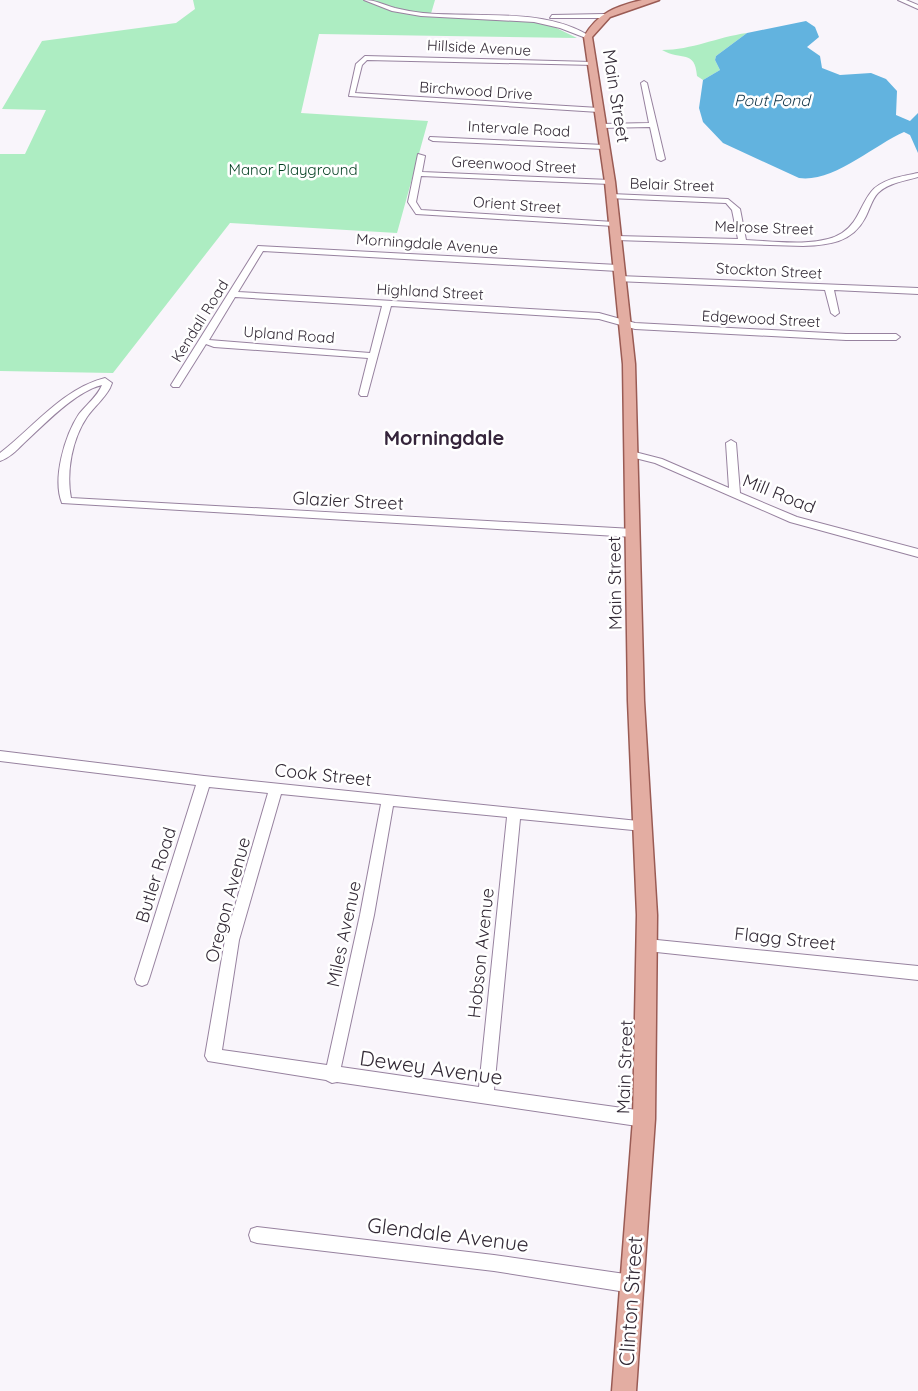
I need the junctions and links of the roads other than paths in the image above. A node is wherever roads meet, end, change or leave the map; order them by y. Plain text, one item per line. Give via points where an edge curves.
1 (367, 0) edge
2 (655, 0) edge
3 (904, 0) edge
4 (918, 7) edge
5 (604, 16) junction
6 (527, 17) junction
7 (588, 37) junction
8 (592, 64) junction
9 (644, 83) dead end
10 (352, 96) joint
11 (600, 118) junction
12 (651, 125) junction
13 (433, 140) dead end
14 (604, 147) junction
15 (421, 156) dead end
16 (661, 159) dead end
17 (417, 174) junction
18 (918, 175) edge
19 (610, 189) junction
20 (615, 231) junction
21 (742, 241) junction
22 (246, 270) joint
23 (619, 273) junction
24 (829, 288) junction
25 (918, 291) edge
26 (232, 294) junction
27 (387, 303) junction
28 (835, 313) dead end
29 (625, 322) junction
30 (896, 337) dead end
31 (204, 341) junction
32 (374, 356) junction
33 (176, 385) dead end
34 (364, 394) dead end
35 (731, 443) dead end
36 (631, 454) junction
37 (0, 458) edge
38 (735, 494) junction
39 (633, 533) junction
40 (918, 553) edge
41 (0, 756) edge
42 (204, 781) junction
43 (276, 788) junction
44 (388, 800) junction
45 (514, 813) junction
46 (643, 826) junction
47 (647, 945) junction
48 (918, 973) edge
49 (142, 979) dead end
50 (213, 1056) joint
51 (332, 1076) junction
52 (486, 1097) junction
53 (644, 1119) junction
54 (637, 1211) joint
55 (257, 1235) dead end
56 (632, 1284) junction
57 (624, 1391) edge

1 - 6 street via 415,13
2 - 5 main road
3 - 4 street
5 - 6 street
5 - 7 main road, Main Street
6 - 7 street via 560,23
7 - 8 main road, Main Street
8 - 10 street, Hillside Avenue via 365,58 358,67
8 - 11 main road, Main Street
9 - 12 street
10 - 11 street, Birchwood Drive
11 - 12 street, Birchwood Drive
11 - 14 main road, Main Street
12 - 16 street
13 - 14 street, Intervale Road
14 - 19 main road, Main Street
15 - 17 street
17 - 19 street, Greenwood Street
17 - 20 street, Orient Street via 412,202 418,212
18 - 21 street, Melrose Street via 894,181 875,192 856,227 836,240
19 - 20 main road, Main Street
19 - 21 street, Belair Street via 732,202
20 - 21 street, Melrose Street
20 - 23 main road, Main Street
22 - 23 street, Morningdale Avenue via 258,250 264,248
22 - 26 street, Kendall Road
23 - 24 street, Stockton Street
23 - 29 main road, Main Street
24 - 25 street, Stockton Street
24 - 28 street
26 - 27 street, Highland Street
26 - 31 street, Kendall Road
27 - 29 street, Highland Street via 599,316
27 - 32 street
29 - 30 street, Edgewood Street via 652,327
29 - 36 main road, Main Street
31 - 32 street, Upland Road
31 - 33 street, Kendall Road
32 - 34 street
35 - 38 street
36 - 38 street, Mill Road via 658,461
36 - 39 main road, Main Street
37 - 39 street, Glazier Street via 48,416 91,386 105,381 104,391 81,419 68,457 63,485 66,501
38 - 40 street, Mill Road via 811,526
39 - 46 main road, Main Street via 637,740
41 - 42 street, Cook Street
42 - 43 street, Cook Street
42 - 49 street, Butler Road
43 - 44 street, Cook Street
43 - 50 street, Oregon Avenue via 232,940
44 - 45 street, Cook Street
44 - 51 street, Miles Avenue
45 - 46 street, Cook Street
45 - 52 street, Hobson Avenue
46 - 47 main road, Main Street
47 - 48 street, Flagg Street
47 - 53 main road, Main Street
50 - 51 street, Dewey Avenue
51 - 52 street, Dewey Avenue
52 - 53 street, Dewey Avenue
53 - 54 main road, Main Street
54 - 56 main road, Clinton Street
55 - 56 street, Glendale Avenue
56 - 57 main road, Clinton Street

